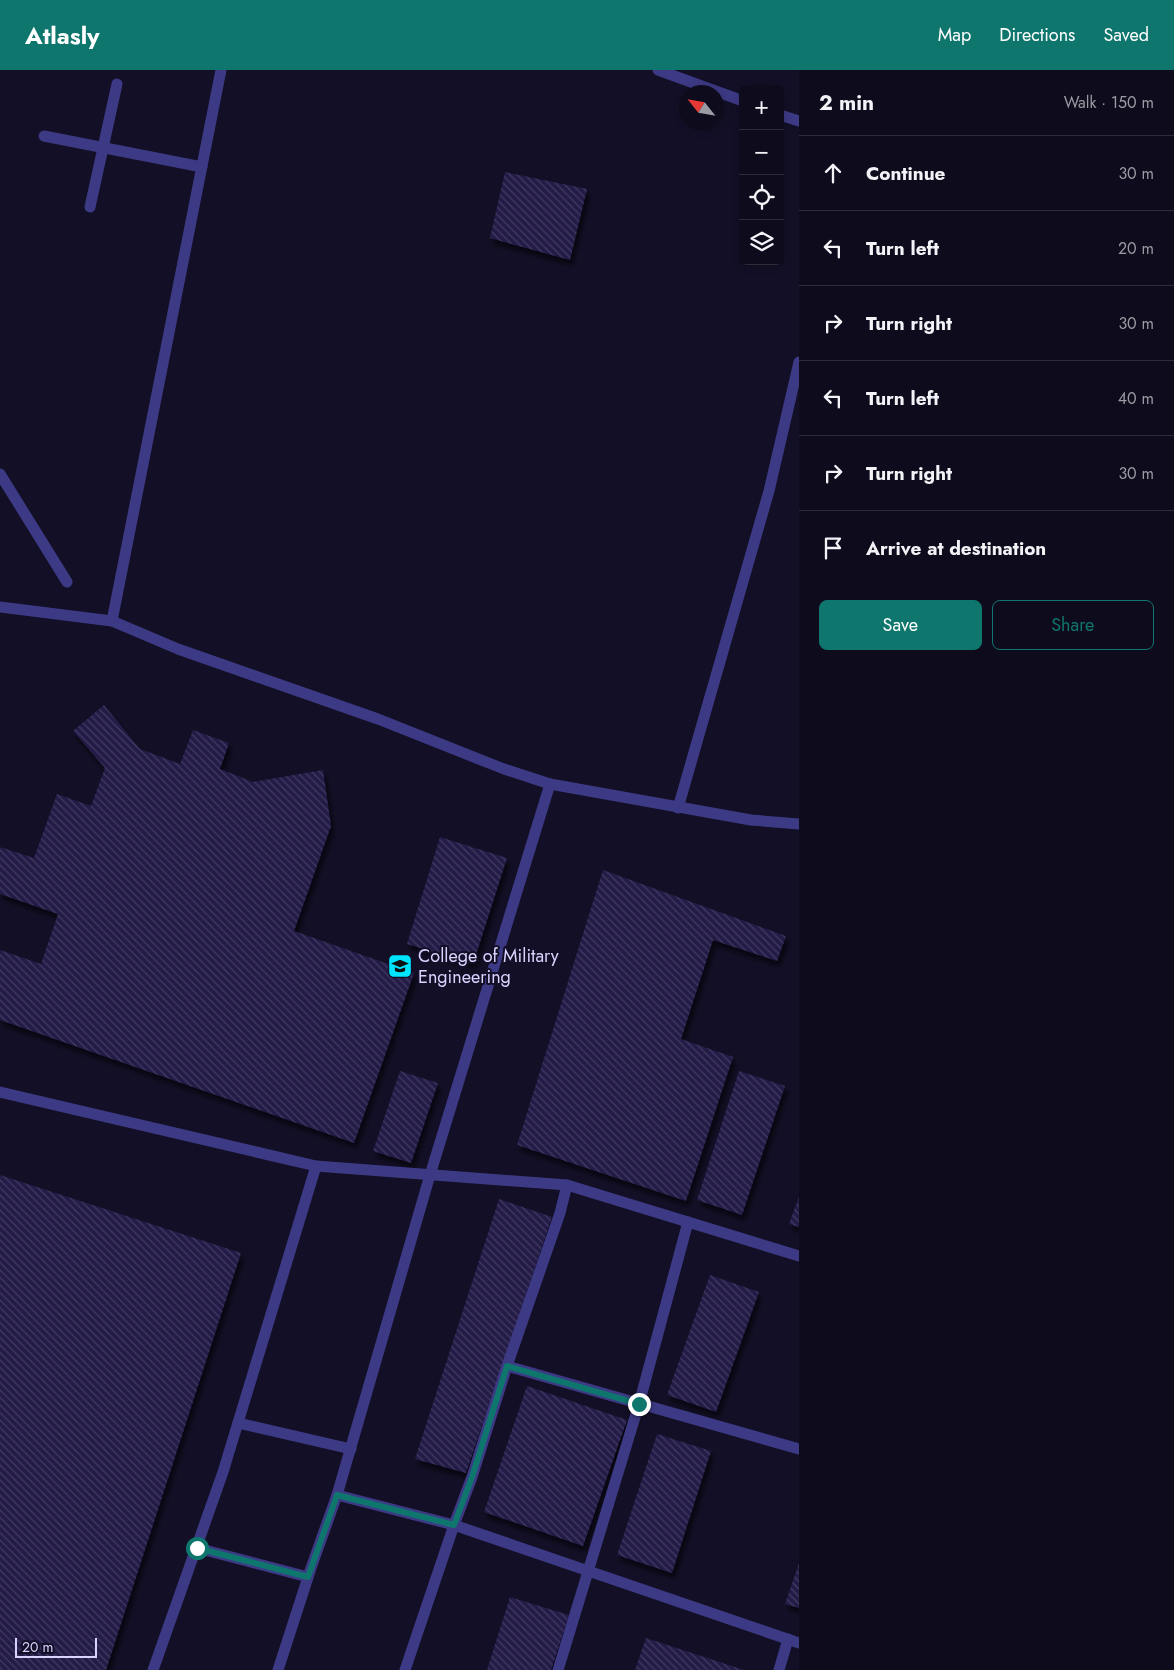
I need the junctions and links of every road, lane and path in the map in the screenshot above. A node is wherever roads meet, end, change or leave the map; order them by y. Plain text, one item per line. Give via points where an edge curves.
1 (222, 70) edge
2 (658, 70) edge
3 (117, 84) dead end
4 (739, 100) edge
5 (784, 116) edge
6 (799, 122) edge
7 (44, 136) dead end
8 (102, 147) junction
9 (202, 167) junction
10 (90, 207) dead end
11 (799, 362) edge
12 (0, 474) edge
13 (67, 582) dead end
14 (0, 607) edge
15 (112, 621) junction
16 (550, 784) junction
17 (678, 808) junction
18 (799, 824) edge
19 (0, 1092) edge
20 (316, 1166) junction
21 (430, 1175) junction
22 (567, 1185) junction
23 (688, 1222) junction
24 (799, 1256) edge
25 (507, 1366) junction
26 (639, 1404) junction
27 (238, 1423) junction
28 (350, 1448) junction
29 (799, 1449) edge
30 (337, 1495) junction
31 (454, 1525) junction
32 (197, 1548) junction
33 (588, 1571) junction
34 (308, 1577) junction
35 (793, 1641) edge
36 (154, 1670) edge
37 (278, 1670) edge
38 (405, 1670) edge
39 (558, 1670) edge
40 (779, 1670) edge

1 - 9 lane
2 - 4 lane
3 - 8 lane
5 - 6 lane
7 - 8 lane
8 - 9 lane
8 - 10 lane
9 - 15 lane
11 - 17 lane via 769,491
12 - 13 lane
14 - 15 lane
15 - 16 lane via 178,649
16 - 17 lane
16 - 21 lane
17 - 18 lane
19 - 20 lane
20 - 21 lane
20 - 27 lane
21 - 22 lane
21 - 28 lane
22 - 23 lane
22 - 25 lane
23 - 24 lane
23 - 26 lane
25 - 26 lane
25 - 31 lane
26 - 29 lane
26 - 33 lane
27 - 28 lane
27 - 32 lane
28 - 30 lane
30 - 31 lane
30 - 34 lane
31 - 33 lane
31 - 38 lane
32 - 34 lane
32 - 36 lane
33 - 35 lane
33 - 39 lane
34 - 37 lane
35 - 40 lane

